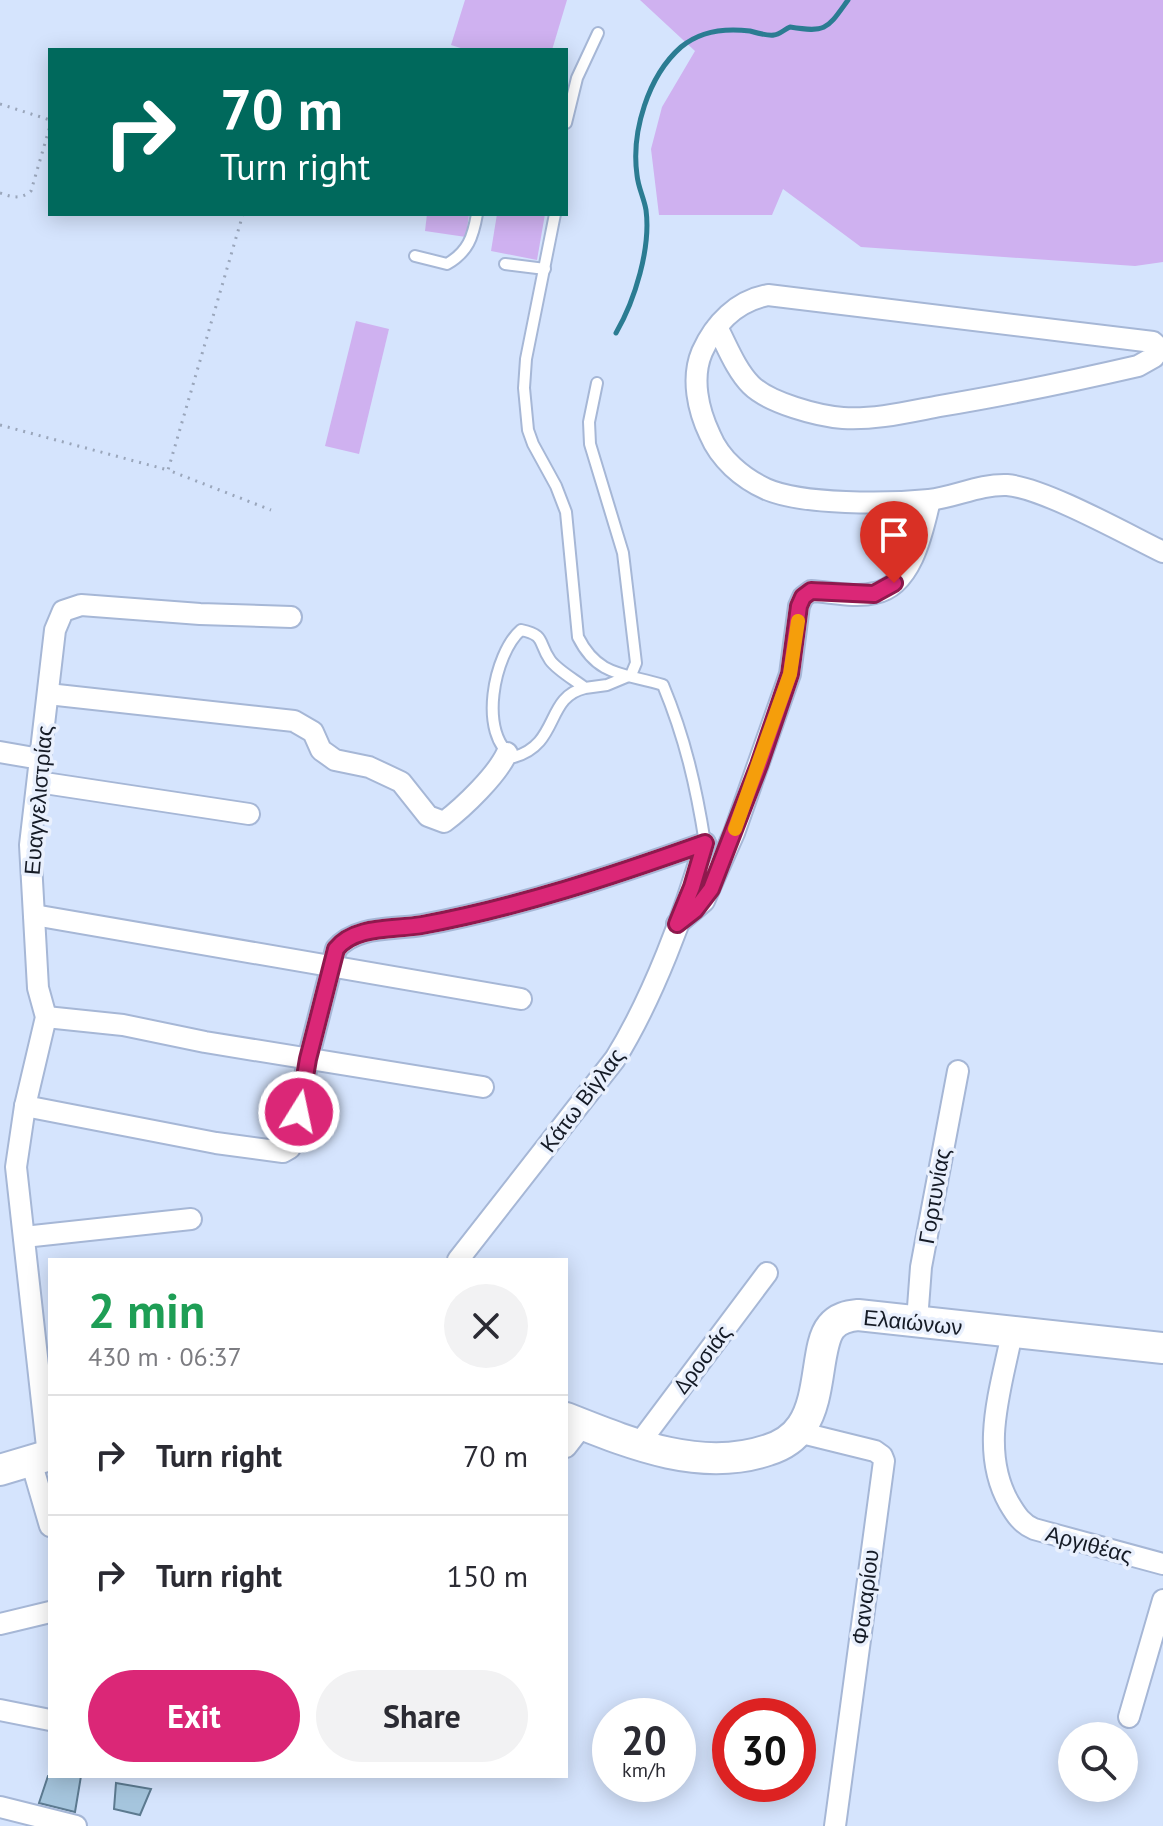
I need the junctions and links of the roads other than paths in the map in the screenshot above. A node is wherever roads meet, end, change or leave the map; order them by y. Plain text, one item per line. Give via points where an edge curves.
1 (598, 33) dead end
2 (568, 107) edge
3 (476, 216) edge
4 (555, 216) edge
5 (415, 256) dead end
6 (505, 264) dead end
7 (545, 269) junction
8 (717, 327) junction
9 (597, 383) dead end
10 (930, 500) junction
11 (1163, 552) edge
12 (291, 617) dead end
13 (631, 675) junction
14 (585, 688) junction
15 (48, 694) junction
16 (0, 752) edge
17 (507, 753) junction
18 (40, 759) junction
19 (38, 782) junction
20 (249, 814) dead end
21 (705, 843) junction
22 (34, 915) junction
23 (677, 924) junction
24 (331, 967) junction
25 (521, 999) dead end
26 (46, 1017) junction
27 (308, 1059) junction
28 (958, 1071) dead end
29 (483, 1087) dead end
30 (25, 1106) junction
31 (191, 1219) dead end
32 (24, 1237) junction
33 (460, 1258) edge
34 (767, 1273) dead end
35 (917, 1321) junction
36 (1012, 1333) junction
37 (1163, 1348) edge
38 (572, 1430) edge
39 (798, 1432) junction
40 (638, 1445) junction
41 (43, 1458) edge
42 (0, 1470) edge
43 (48, 1507) edge
44 (1163, 1564) edge
45 (1163, 1600) edge
46 (48, 1612) edge
47 (0, 1624) edge
48 (0, 1710) edge
49 (1129, 1717) dead end
50 (48, 1720) edge
51 (0, 1807) edge
52 (76, 1826) edge
53 (835, 1826) edge

1 - 2 lane
3 - 5 lane via 466,250 458,258 447,264
4 - 7 lane
6 - 7 lane
7 - 13 lane via 526,359 528,430 566,512 578,637 603,669
8 - 8 street via 751,298 768,295 1143,339 1159,348 1138,366 1086,378 879,417 840,418 767,397 752,386
8 - 10 street via 700,359 698,391 703,421 733,467 782,494 846,501
9 - 13 lane via 590,444 623,553 636,663
10 - 11 street via 987,487 1022,488
10 - 23 street via 922,534 894,583 874,594 811,591 803,597 790,674 734,833 704,901
12 - 15 street, Ευαγγελιστρίας via 81,605 63,611 55,630
13 - 14 lane
13 - 21 lane via 663,685 692,766
14 - 17 lane via 560,701 531,752 514,757
14 - 17 lane via 550,660 535,633 521,630 498,665 493,720
15 - 17 street via 294,721 313,732 321,750 335,760 369,767 401,782 428,816 444,822 501,766
15 - 18 street, Ευαγγελιστρίας
16 - 18 street
18 - 19 street, Ευαγγελιστρίας
19 - 20 street
19 - 22 street, Ευαγγελιστρίας via 30,845
21 - 23 street, Κάτω Βίγλας
21 - 24 street via 597,881 496,908 357,934 336,949
22 - 24 street
22 - 26 street, Ευαγγελιστρίας via 38,988
23 - 33 street, Κάτω Βίγλας via 615,1059
24 - 25 street
24 - 27 street
26 - 27 street via 123,1025
26 - 30 street
27 - 29 street
27 - 30 street via 294,1139 283,1152
28 - 35 street, Γορτυνίας via 921,1267
30 - 32 street via 16,1167
31 - 32 street
32 - 41 street
34 - 40 street, Δροσιάς
35 - 36 main road, Ελαιώνων
35 - 39 main road, Ελαιώνων via 858,1315 832,1325 813,1404
36 - 37 main road, Ελαιώνων
36 - 44 street, Αργιθέας via 992,1446 996,1475 1012,1509 1034,1529
38 - 40 main road
39 - 40 main road via 773,1448 730,1458 696,1458
39 - 53 street, Φαναρίου via 875,1451 884,1461
41 - 42 main road
41 - 43 street
45 - 49 street
46 - 47 street
48 - 50 street
51 - 52 street

